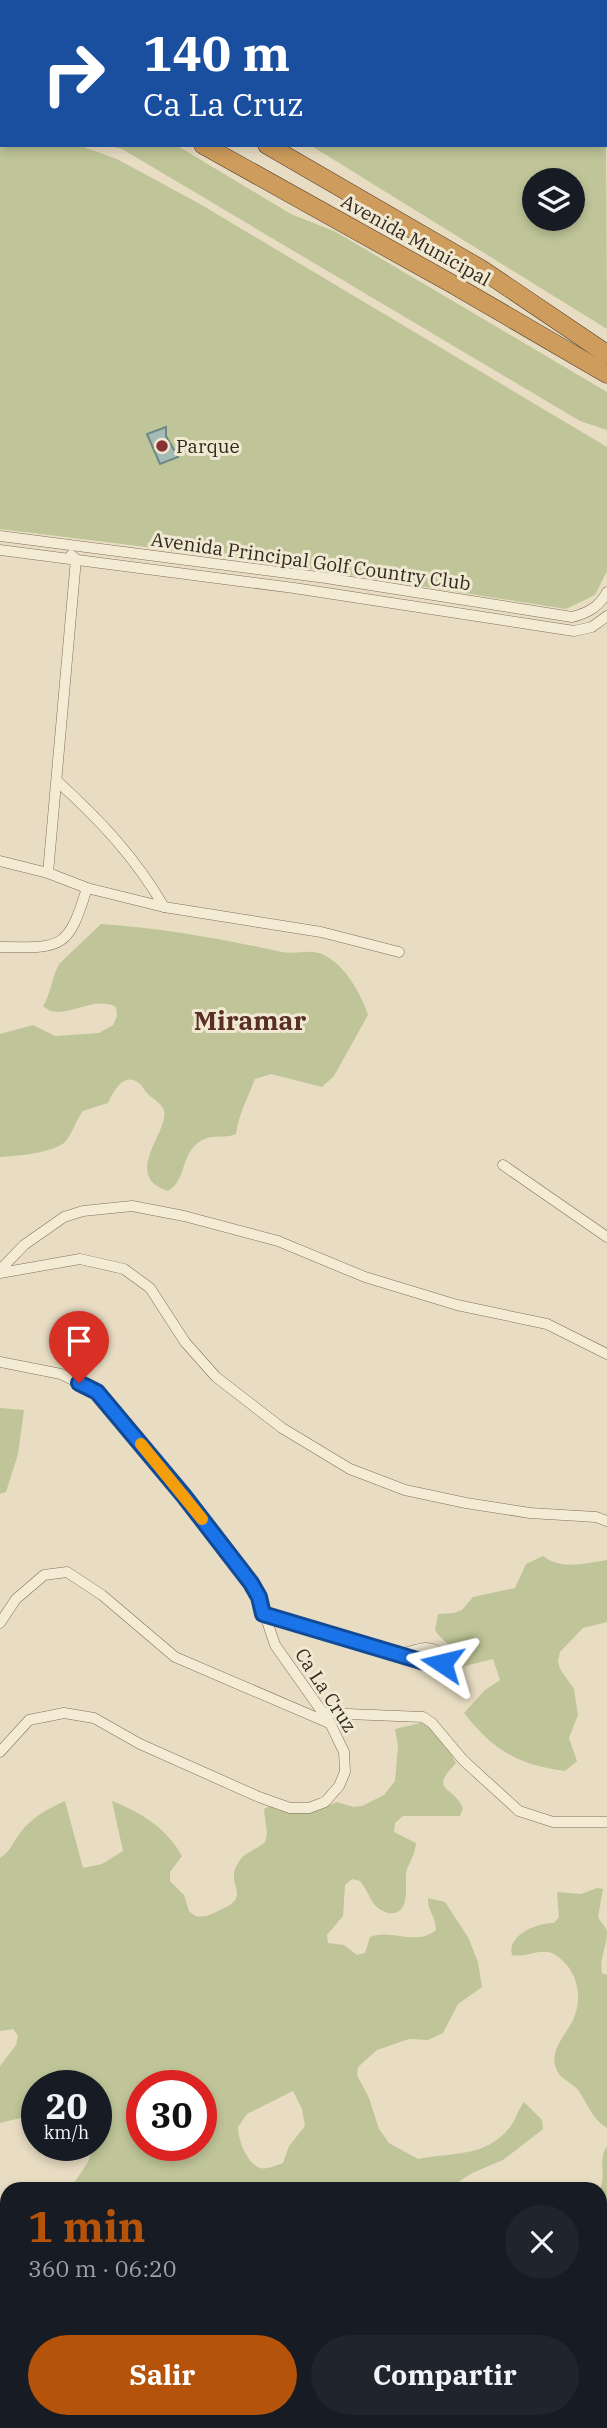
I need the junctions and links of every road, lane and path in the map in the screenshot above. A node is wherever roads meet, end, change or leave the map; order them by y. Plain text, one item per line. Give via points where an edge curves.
1 (207, 147) edge
2 (270, 147) edge
3 (607, 355) edge
4 (607, 374) edge
5 (0, 536) edge
6 (60, 545) junction
7 (0, 550) edge
8 (76, 559) junction
9 (607, 592) edge
10 (607, 616) edge
11 (57, 780) junction
12 (0, 860) edge
13 (48, 873) junction
14 (87, 888) junction
15 (163, 908) junction
16 (0, 947) edge
17 (399, 952) dead end
18 (503, 1165) dead end
19 (607, 1237) edge
20 (0, 1271) edge
21 (607, 1354) edge
22 (0, 1362) edge
23 (607, 1521) edge
24 (263, 1614) junction
25 (0, 1623) edge
26 (400, 1655) dead end
27 (322, 1713) junction
28 (330, 1723) junction
29 (0, 1752) edge
30 (607, 1822) edge

1 - 4 highway, Avenida Municipal
2 - 3 highway, Avenida Municipal via 481,269
5 - 6 street, Avenida Principal Golf Country Club
6 - 8 street
6 - 9 street, Avenida Principal Golf Country Club via 326,578 572,617 601,603
7 - 8 street, Avenida Principal Golf Country Club
8 - 10 street, Avenida Principal Golf Country Club via 574,631 592,627
8 - 11 street
11 - 13 street
11 - 15 street via 100,820 149,882
12 - 13 street
13 - 14 street
14 - 15 street
14 - 16 street via 66,937 49,947
15 - 17 street via 321,932
18 - 19 street
20 - 21 street via 24,1245 64,1217 132,1206 278,1241 365,1277 457,1305 547,1324
20 - 23 street via 80,1259 124,1269 150,1288 185,1342 216,1377 282,1427 349,1469 405,1490 466,1503
22 - 24 street, Ca La Cruz via 61,1374 97,1392 251,1583
24 - 26 street
24 - 27 street, Ca La Cruz via 275,1645
25 - 28 street via 16,1599 44,1575 67,1572 176,1657
27 - 28 street, Ca La Cruz
27 - 30 street via 423,1717 519,1811 553,1822
28 - 29 street, Ca La Cruz via 344,1752 345,1772 325,1802 309,1808 290,1808 259,1797 140,1744 94,1718 64,1713 29,1720

